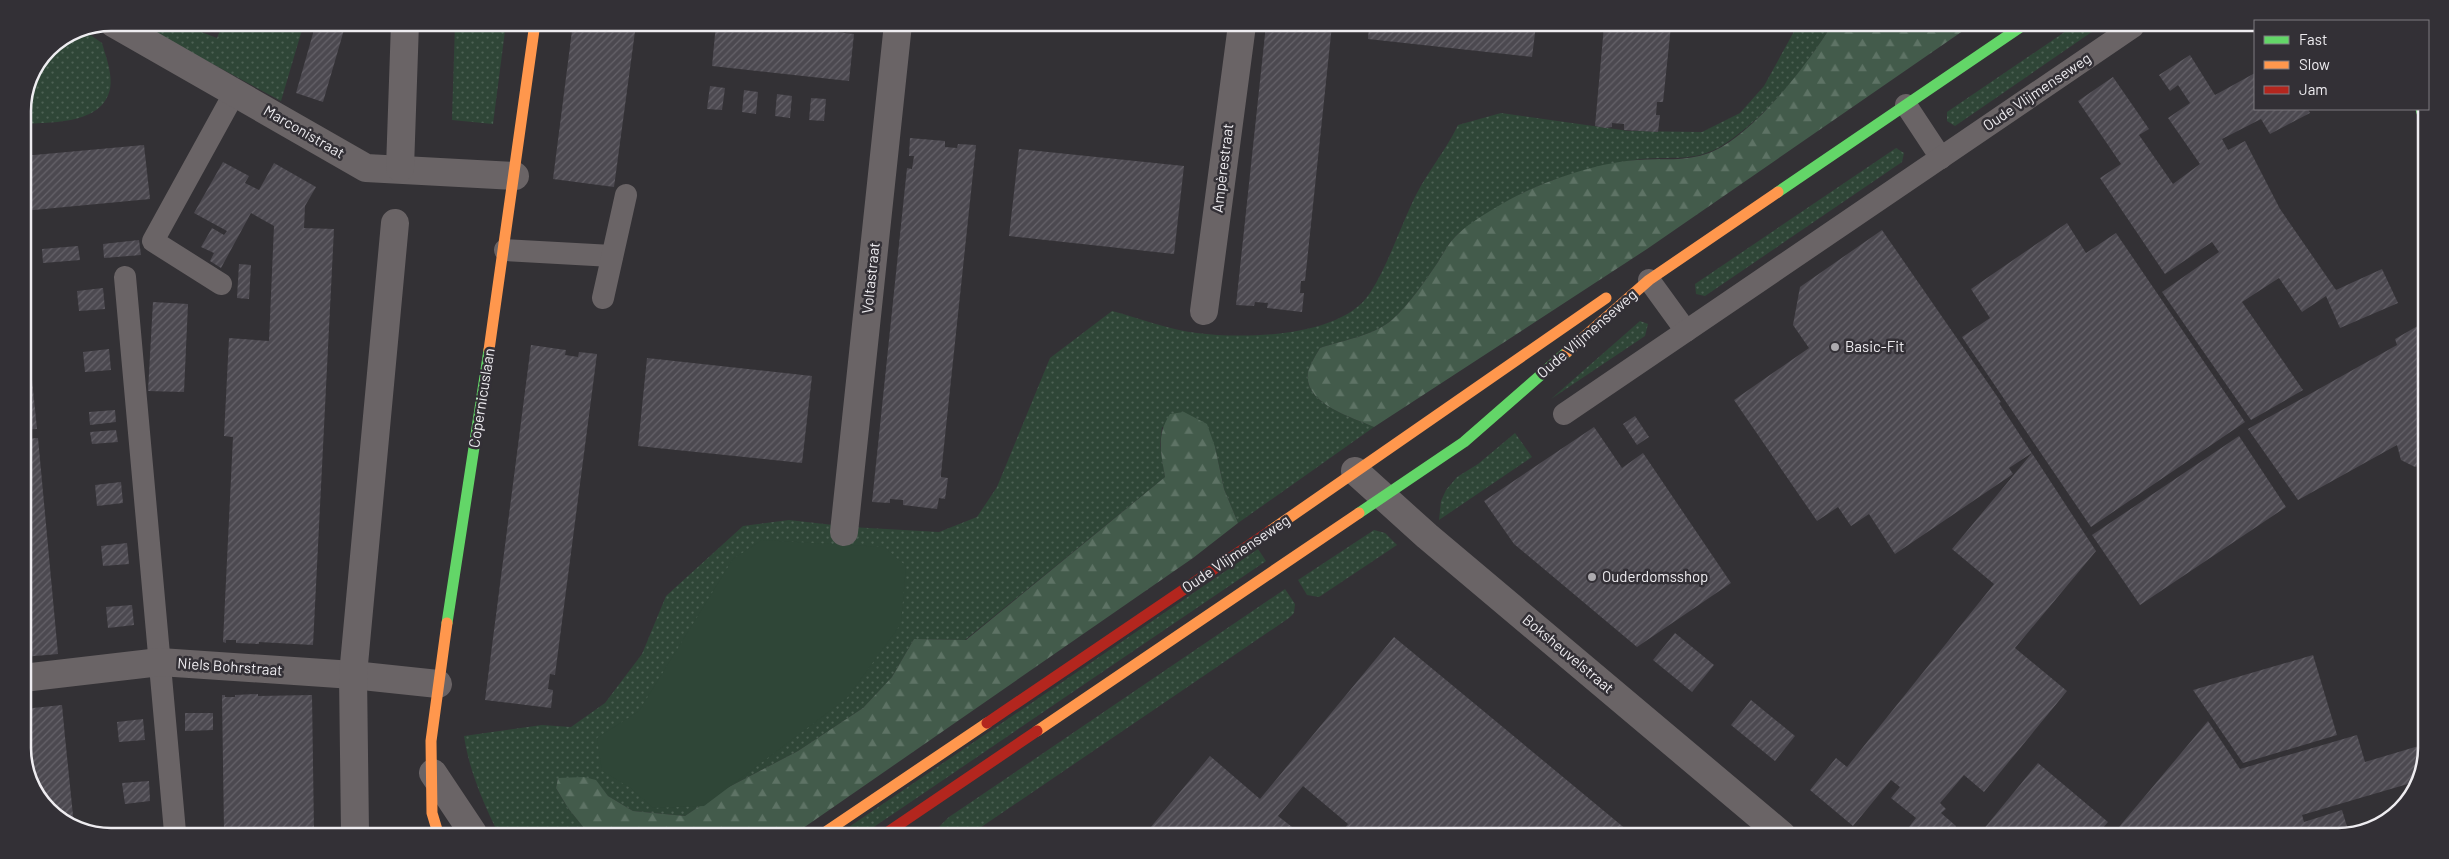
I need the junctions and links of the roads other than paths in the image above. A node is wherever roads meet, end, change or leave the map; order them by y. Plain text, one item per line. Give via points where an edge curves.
1 (129, 31) edge
2 (405, 31) edge
3 (535, 31) edge
4 (897, 31) edge
5 (1241, 31) edge
6 (2015, 31) edge
7 (2127, 31) edge
8 (235, 92) junction
9 (1906, 105) junction
10 (1941, 158) junction
11 (400, 168) junction
12 (515, 176) junction
13 (626, 195) dead end
14 (395, 223) dead end
15 (505, 250) junction
16 (612, 256) junction
17 (125, 277) dead end
18 (1649, 280) junction
19 (221, 284) dead end
20 (602, 298) dead end
21 (1204, 311) dead end
22 (1686, 331) junction
23 (1564, 414) dead end
24 (1355, 471) junction
25 (1382, 496) junction
26 (844, 532) dead end
27 (160, 662) junction
28 (353, 675) junction
29 (31, 677) edge
30 (438, 684) junction
31 (433, 773) junction
32 (175, 828) edge
33 (355, 828) edge
34 (437, 828) edge
35 (470, 828) edge
36 (831, 828) edge
37 (894, 828) edge
38 (1774, 828) edge

1 - 8 street, Marconistraat
2 - 11 street
3 - 12 street, Copernicuslaan
4 - 26 street, Voltastraat
5 - 21 street, Ampèrestraat
6 - 9 street, Oude Vlijmenseweg
7 - 10 lane, Oude Vlijmenseweg
8 - 11 street, Marconistraat via 366,168
8 - 19 lane via 153,241
9 - 10 lane
9 - 18 street, Oude Vlijmenseweg
10 - 22 lane, Oude Vlijmenseweg
11 - 12 street, Marconistraat
12 - 15 street, Copernicuslaan
13 - 16 lane
14 - 28 street
15 - 16 lane
15 - 30 street, Copernicuslaan
16 - 20 lane
17 - 27 lane
18 - 22 lane, Oude Vlijmenseweg
18 - 24 street, Oude Vlijmenseweg via 1608,296
18 - 25 street, Oude Vlijmenseweg via 1464,442
22 - 23 lane, Oude Vlijmenseweg
24 - 25 street, Boksheuvelstraat
24 - 36 street, Oude Vlijmenseweg
25 - 37 street, Oude Vlijmenseweg
25 - 38 street, Boksheuvelstraat
27 - 28 street, Niels Bohrstraat
27 - 29 street, Niels Bohrstraat
27 - 32 lane
28 - 30 street, Niels Bohrstraat
28 - 33 street
30 - 31 street, Copernicuslaan via 431,741
31 - 34 street, Copernicuslaan via 432,812
31 - 35 street

